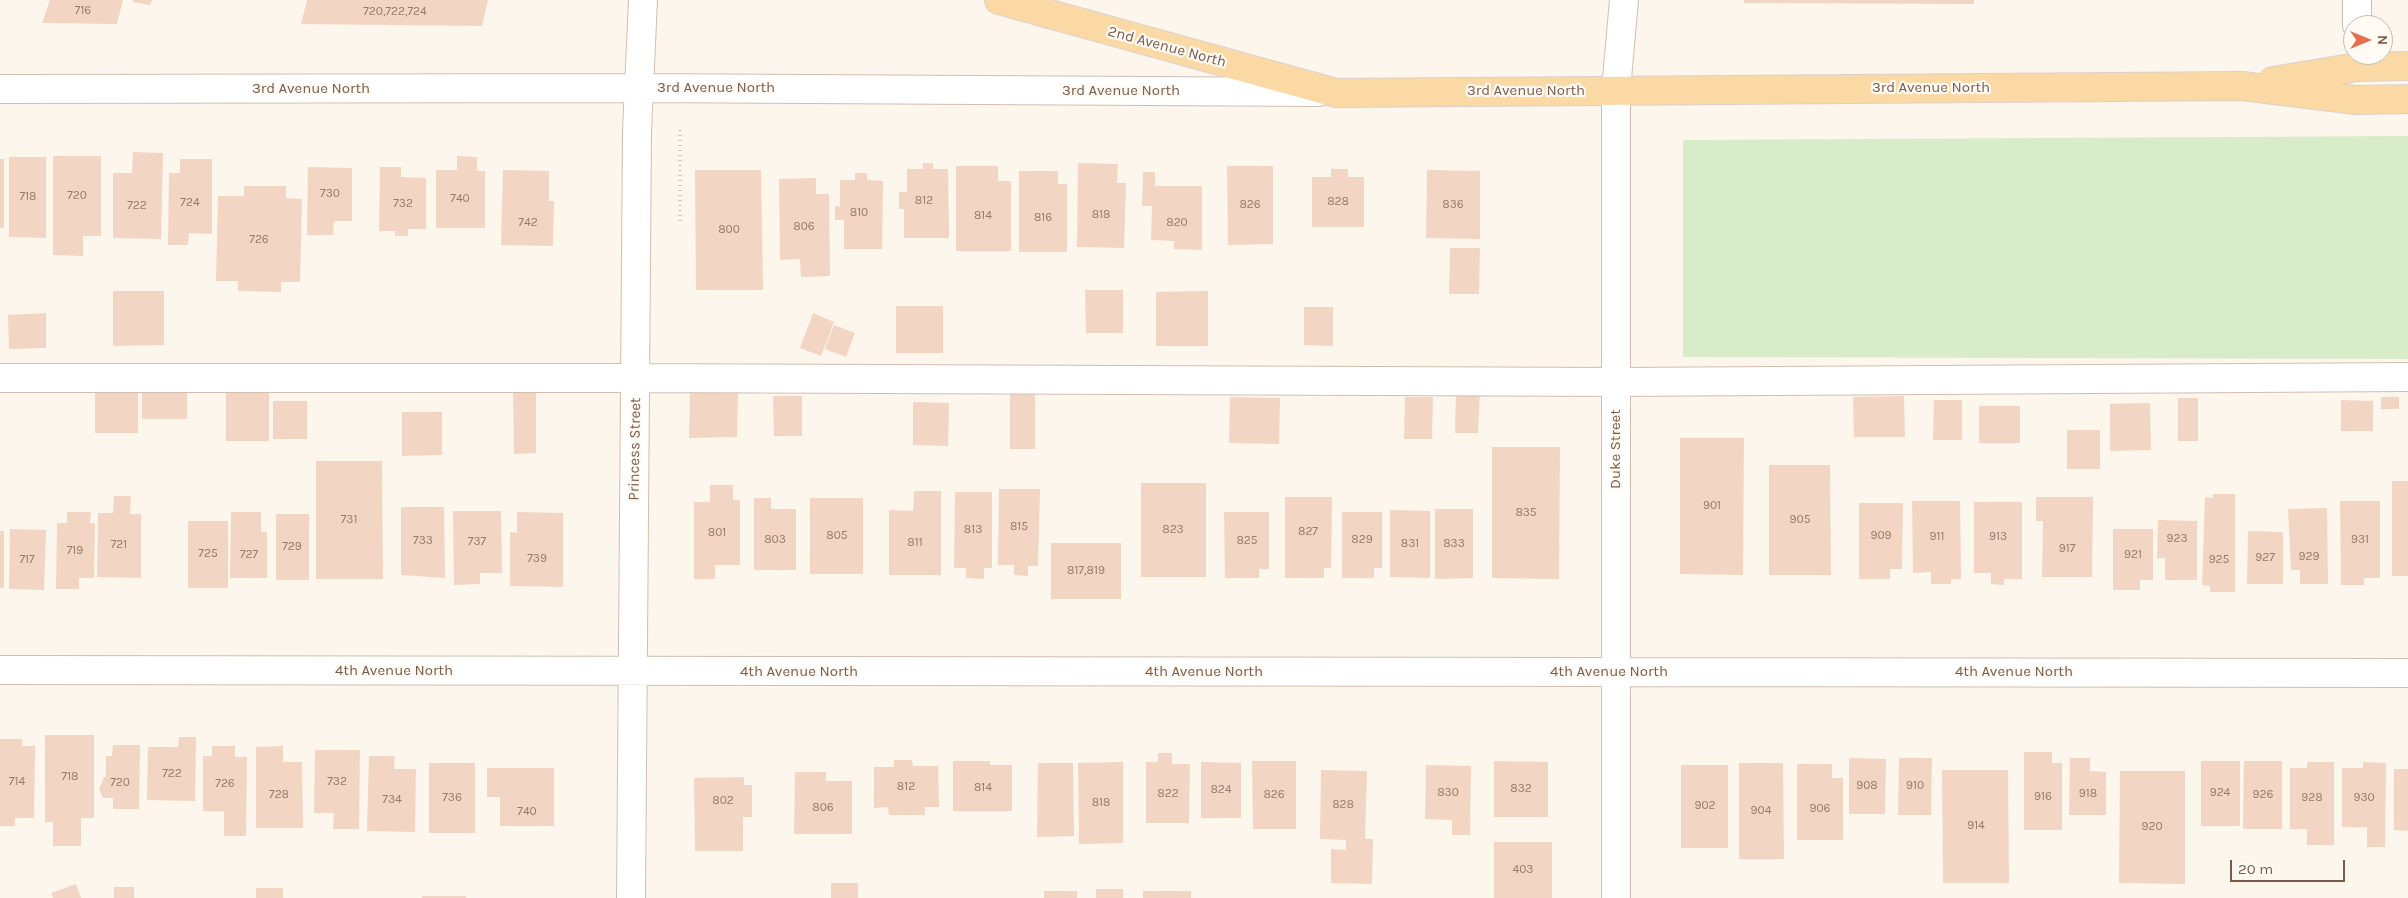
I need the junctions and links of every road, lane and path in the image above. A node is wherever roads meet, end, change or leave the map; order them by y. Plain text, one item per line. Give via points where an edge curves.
1 (643, 0) edge
2 (999, 0) edge
3 (1624, 0) edge
4 (2357, 0) edge
5 (2357, 15) edge
6 (2343, 64) edge
7 (2393, 65) edge
8 (2408, 66) edge
9 (2242, 86) junction
10 (638, 88) junction
11 (0, 89) edge
12 (1616, 90) junction
13 (1336, 93) junction
14 (2408, 100) edge
15 (680, 130) dead end
16 (680, 221) dead end
17 (2408, 377) edge
18 (0, 378) edge
19 (636, 378) junction
20 (1617, 382) junction
21 (0, 670) edge
22 (633, 672) junction
23 (1615, 672) junction
24 (2408, 673) edge
25 (632, 898) edge
26 (1616, 898) edge

1 - 10 street, Princess Street
2 - 13 main road, 2nd Avenue North
3 - 12 street, Duke Street
4 - 5 street
6 - 9 main road, 3rd Avenue North
7 - 8 main road, 3rd Avenue North
9 - 12 main road, 3rd Avenue North
9 - 14 main road, 3rd Avenue North via 2356,100
10 - 11 street, 3rd Avenue North
10 - 13 street, 3rd Avenue North
10 - 19 street, Princess Street
12 - 13 main road, 3rd Avenue North
12 - 20 street, Duke Street
15 - 16 path
17 - 20 street
18 - 19 street
19 - 20 street
19 - 22 street, Princess Street
20 - 23 street, Duke Street
21 - 22 street, 4th Avenue North
22 - 23 street, 4th Avenue North
22 - 25 street, Princess Street
23 - 24 street, 4th Avenue North
23 - 26 street, Duke Street

